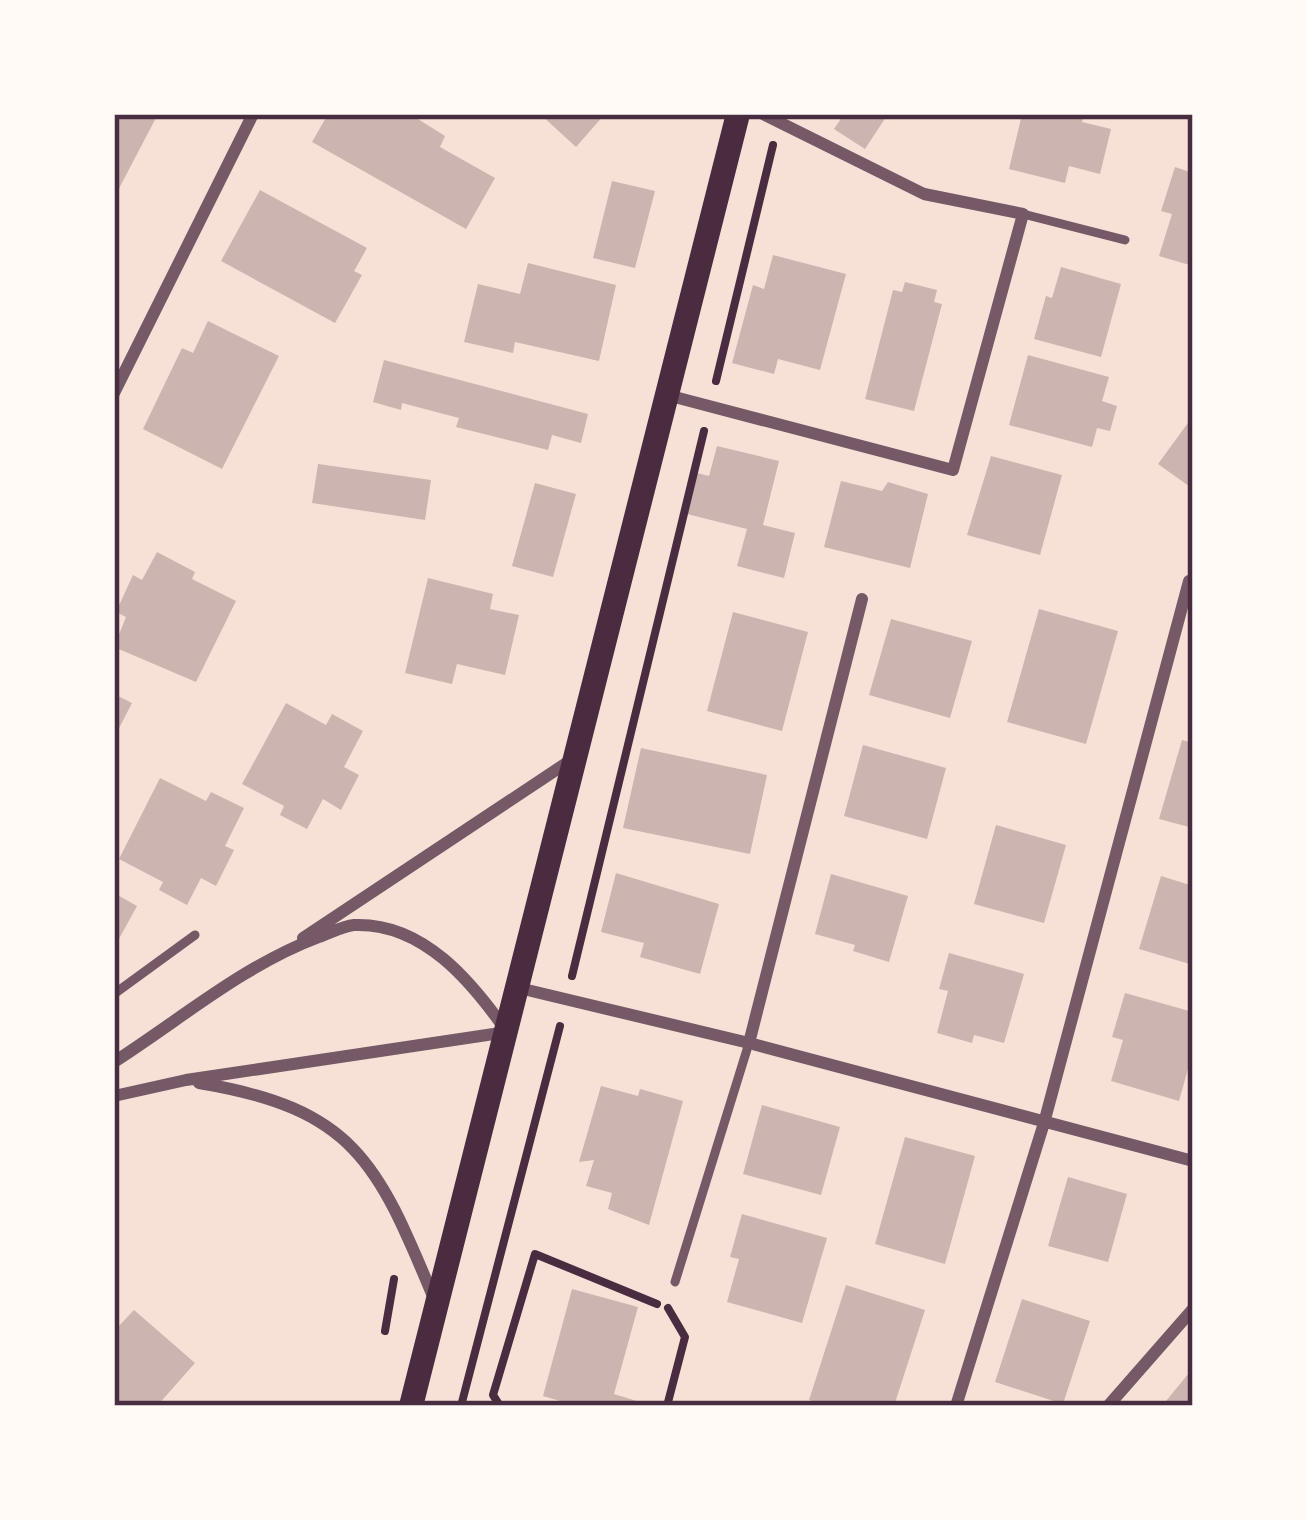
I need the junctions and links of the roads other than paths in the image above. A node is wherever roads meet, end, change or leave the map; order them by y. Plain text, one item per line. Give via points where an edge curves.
1 (253, 114) edge
2 (738, 114) edge
3 (763, 114) edge
4 (1023, 214) junction
5 (1125, 240) dead end
6 (114, 393) edge
7 (667, 395) junction
8 (1189, 581) dead end
9 (862, 599) dead end
10 (577, 756) junction
11 (195, 935) dead end
12 (287, 949) junction
13 (519, 988) junction
14 (114, 994) edge
15 (507, 1031) junction
16 (749, 1042) junction
17 (114, 1062) edge
18 (186, 1080) junction
19 (114, 1096) edge
20 (1044, 1124) junction
21 (1193, 1161) edge
22 (675, 1282) road end
23 (437, 1305) junction
24 (1193, 1309) edge
25 (411, 1406) edge
26 (956, 1406) edge
27 (1108, 1406) edge

1 - 6 street
2 - 7 main road
3 - 4 street via 924,194
4 - 5 lane
4 - 7 street via 953,470
7 - 10 main road
8 - 20 street
9 - 16 street
10 - 12 street
10 - 13 main road
11 - 14 lane
12 - 15 street via 353,925 422,943 477,989
12 - 17 street
13 - 15 main road
13 - 16 street
15 - 18 street
15 - 23 main road
16 - 20 street
16 - 22 lane
18 - 19 street
18 - 23 street via 256,1092 332,1129 370,1163
20 - 21 street
20 - 26 street
23 - 25 main road
24 - 27 street

